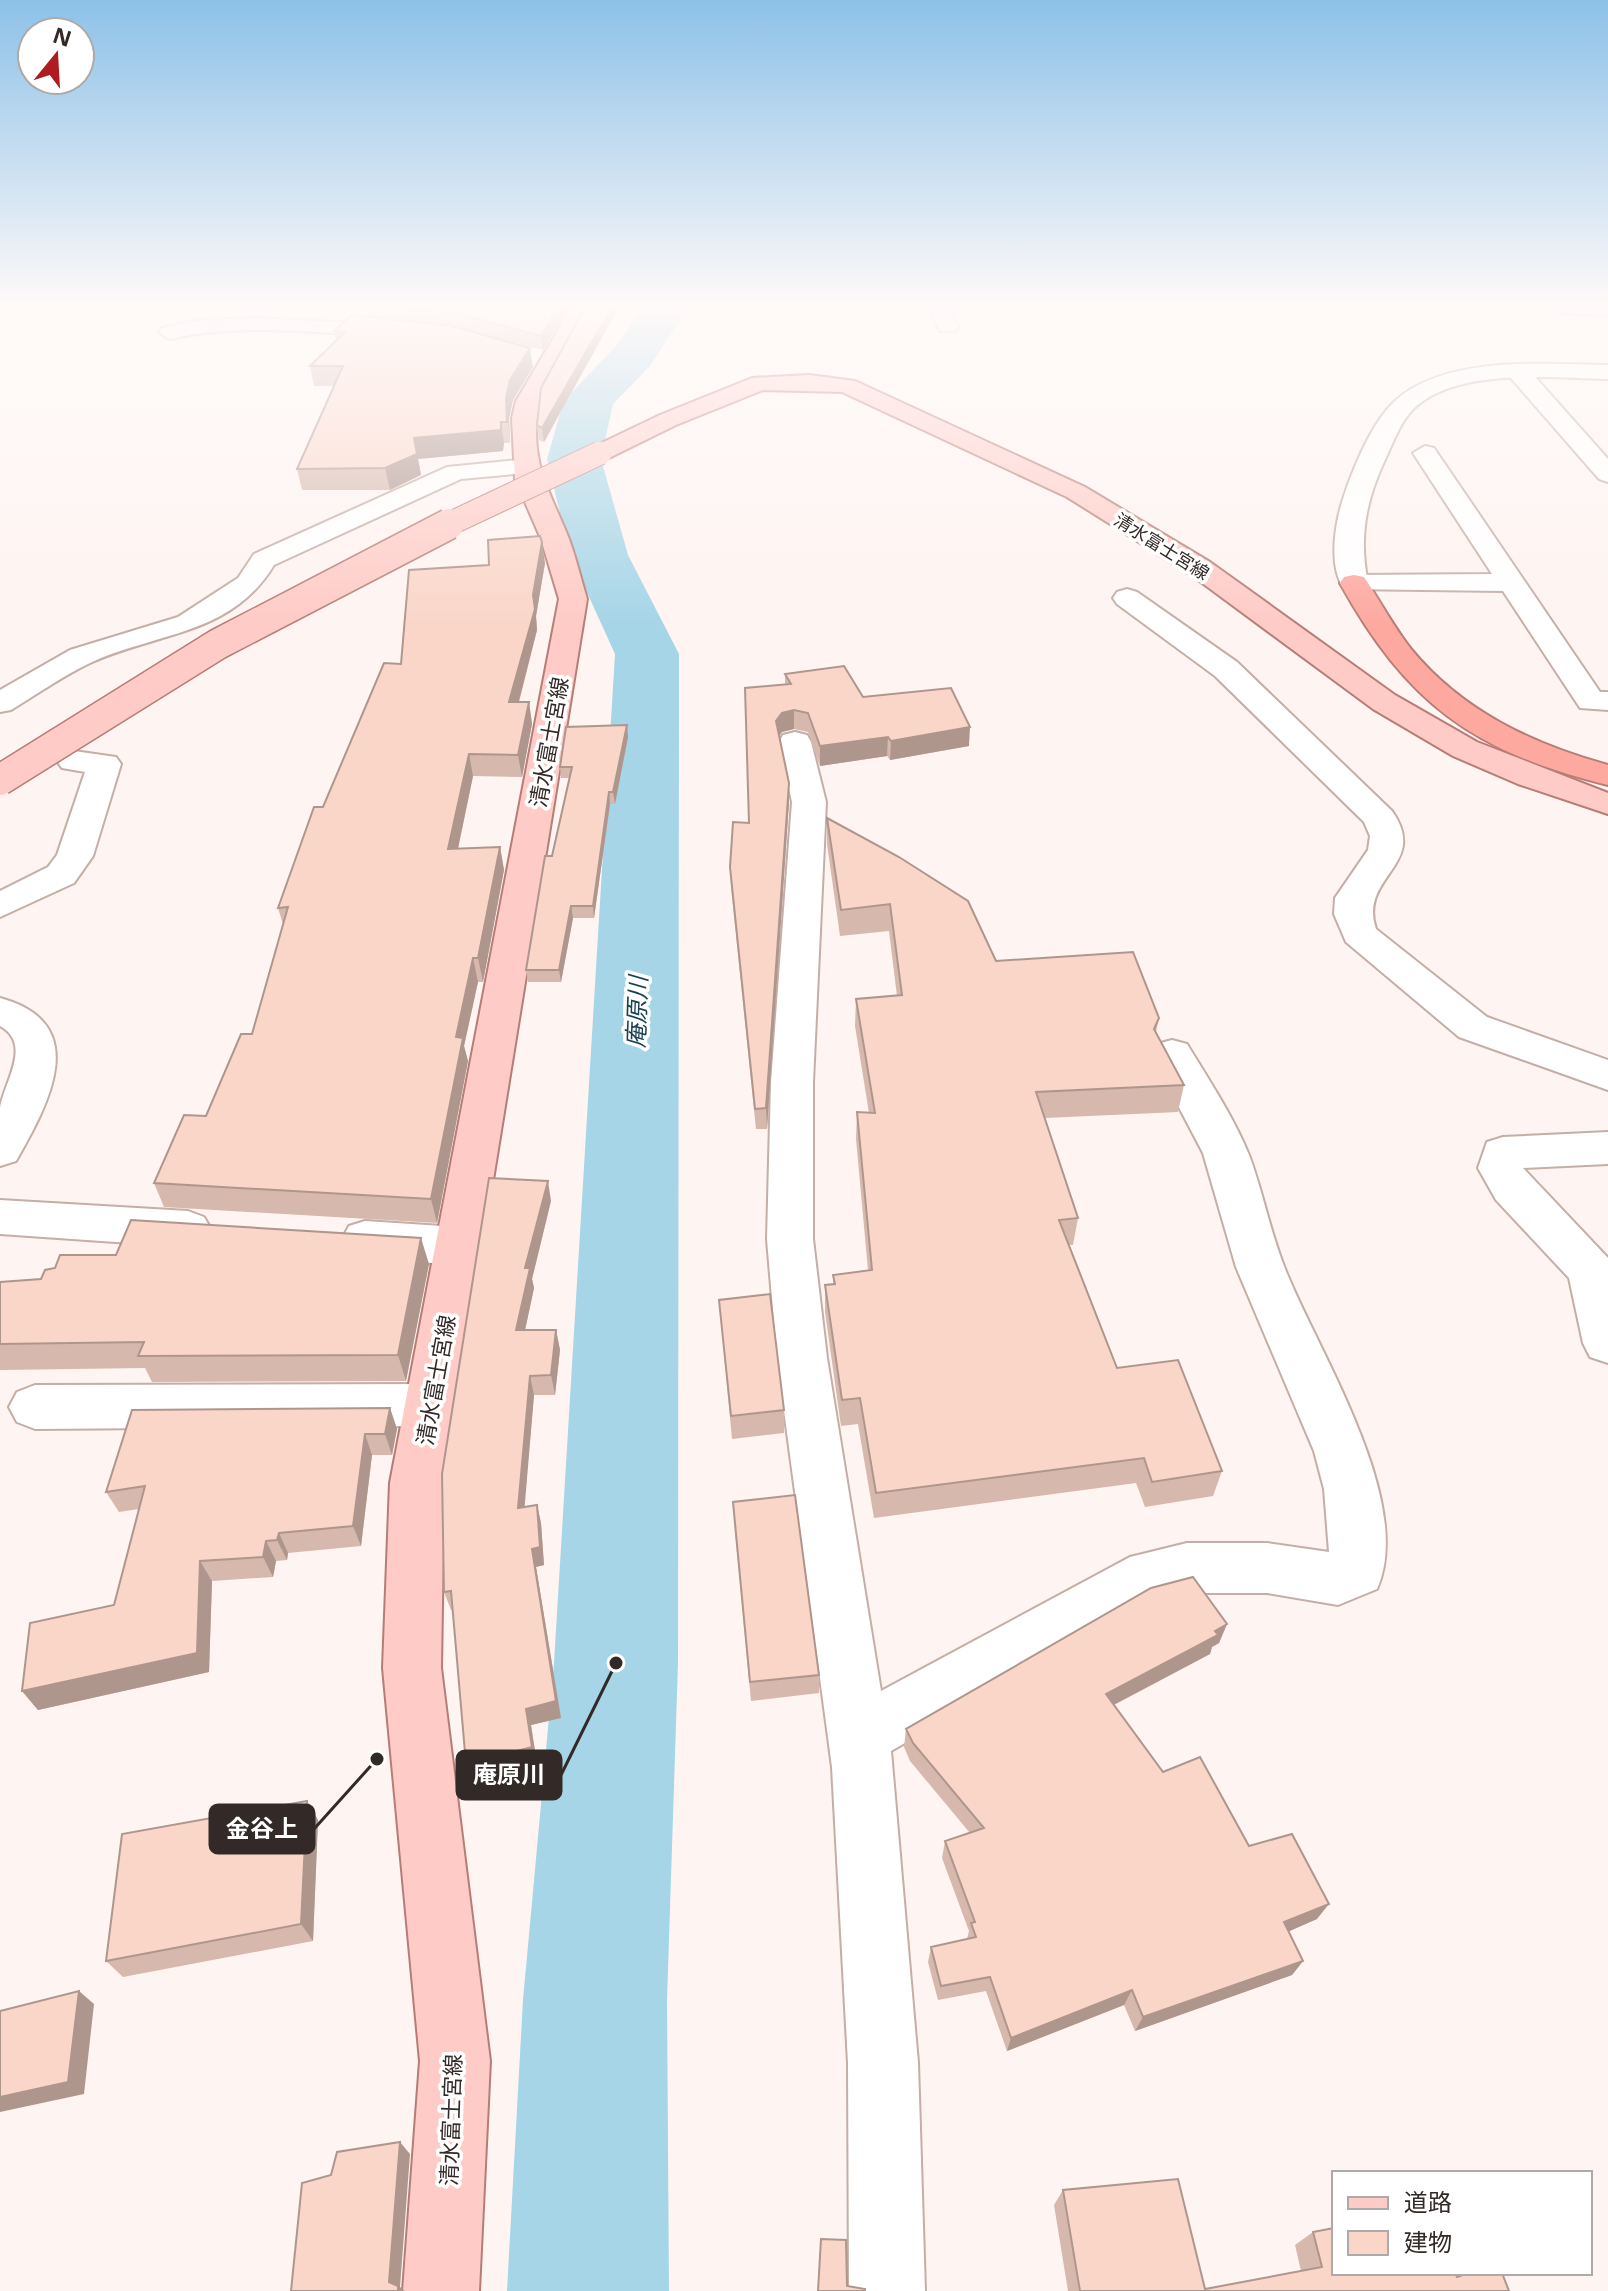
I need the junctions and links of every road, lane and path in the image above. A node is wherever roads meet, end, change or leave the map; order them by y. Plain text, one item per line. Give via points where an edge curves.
1 (526, 412) edge
2 (688, 412) edge
3 (903, 412) edge
4 (1399, 412) edge
5 (1553, 412) edge
6 (1425, 453) dead end
7 (527, 467) junction
8 (1608, 474) edge
9 (1186, 572) junction
10 (1508, 582) junction
11 (1354, 583) junction
12 (1127, 598) dead end
13 (1608, 701) edge
14 (0, 703) edge
15 (795, 742) dead end
16 (1608, 755) edge
17 (74, 761) dead end
18 (1608, 775) edge
19 (0, 780) edge
20 (1608, 804) edge
21 (1608, 830) edge
22 (0, 906) edge
23 (0, 1011) edge
24 (1172, 1054) dead end
25 (1608, 1076) edge
26 (1608, 1148) edge
27 (0, 1150) edge
28 (0, 1217) edge
29 (237, 1232) edge
30 (316, 1236) edge
31 (458, 1245) junction
32 (1608, 1343) edge
33 (430, 1405) junction
34 (35, 1407) dead end
35 (859, 1736) junction
36 (441, 2291) edge
37 (887, 2291) edge

1 - 7 main road, 清水富士宮線
2 - 19 main road, 清水富士宮線, bridge via 460,517 277,610
3 - 9 main road, 清水富士宮線, bridge via 1076,492
4 - 11 street via 1354,498 1347,544
5 - 8 street
6 - 10 street
7 - 14 street via 456,472 294,544 264,560 249,584 188,623 81,656
7 - 31 main road, 清水富士宮線 via 573,599
9 - 20 main road, 清水富士宮線 via 1465,749
9 - 21 main road, 清水富士宮線 via 1356,714 1435,762 1514,798
10 - 11 street
10 - 13 street via 1591,701
11 - 16 highway via 1389,622 1477,697 1543,733
11 - 18 highway via 1408,668 1459,714 1543,755
12 - 25 street via 1226,669 1380,818 1389,833 1389,848 1353,901 1350,917 1359,934 1473,1027
15 - 35 street via 809,802 792,1082 790,1239 802,1358
17 - 22 street via 104,764 75,856 61,875
23 - 27 street via 25,1023 36,1043 35,1074
24 - 35 street via 1230,1164 1260,1268 1315,1385 1353,1485 1360,1545 1357,1571 1338,1579 1267,1568 1187,1568 1130,1583
26 - 32 street via 1503,1153 1500,1168 1512,1188 1591,1271
28 - 29 street
30 - 31 street
31 - 33 main road, 清水富士宮線
33 - 34 street
33 - 36 main road, 清水富士宮線 via 417,1483 412,1668 455,2061
35 - 37 street via 883,2063

